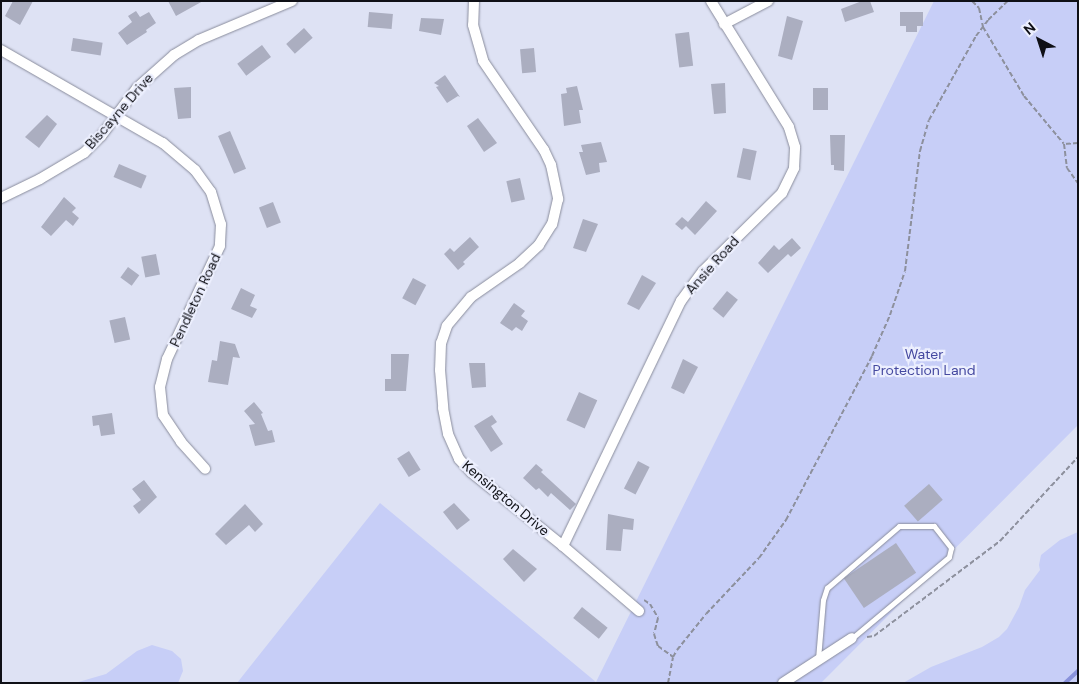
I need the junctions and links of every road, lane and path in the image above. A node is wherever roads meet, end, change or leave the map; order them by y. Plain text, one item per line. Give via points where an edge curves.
1 (292, 1) edge
2 (474, 1) edge
3 (711, 1) edge
4 (768, 1) edge
5 (972, 1) edge
6 (1008, 1) edge
7 (724, 24) junction
8 (984, 27) junction
9 (1, 50) edge
10 (117, 115) junction
11 (1078, 142) edge
12 (1064, 144) junction
13 (1078, 183) edge
14 (1, 198) edge
15 (1078, 457) edge
16 (205, 469) dead end
17 (563, 546) junction
18 (641, 598) dead end
19 (639, 611) dead end
20 (852, 638) junction
21 (673, 657) junction
22 (818, 659) junction
23 (668, 683) edge
24 (784, 683) edge

1 - 10 street, Biscayne Drive via 181,50 145,79
2 - 17 street, Kensington Drive via 473,25 483,61 544,150 551,165 558,199 556,216 539,245 520,263 471,297 447,326 440,354 443,408 451,443 466,468
3 - 7 street, Ansie Road
4 - 7 street
5 - 8 path via 979,8
6 - 8 path
7 - 17 street, Ansie Road via 789,127 796,154 792,175 782,193 703,271 684,296
8 - 12 path via 1024,96
8 - 21 path via 929,120 919,161 905,271 894,307 872,356 802,492 772,541 701,619
9 - 10 street, Pendleton Road
10 - 14 street, Biscayne Drive via 84,153
10 - 16 street, Pendleton Road via 163,143 188,163 211,192 220,215 222,231 218,252 167,359 160,386 163,415
11 - 12 path
12 - 13 path via 1067,168
15 - 20 path via 1000,541 874,636
17 - 19 street, Kensington Drive
18 - 21 path via 650,604 658,618 654,634 658,646
20 - 22 street
20 - 22 lane via 949,557 951,548 934,526 899,526 827,588
21 - 23 path
22 - 24 street

